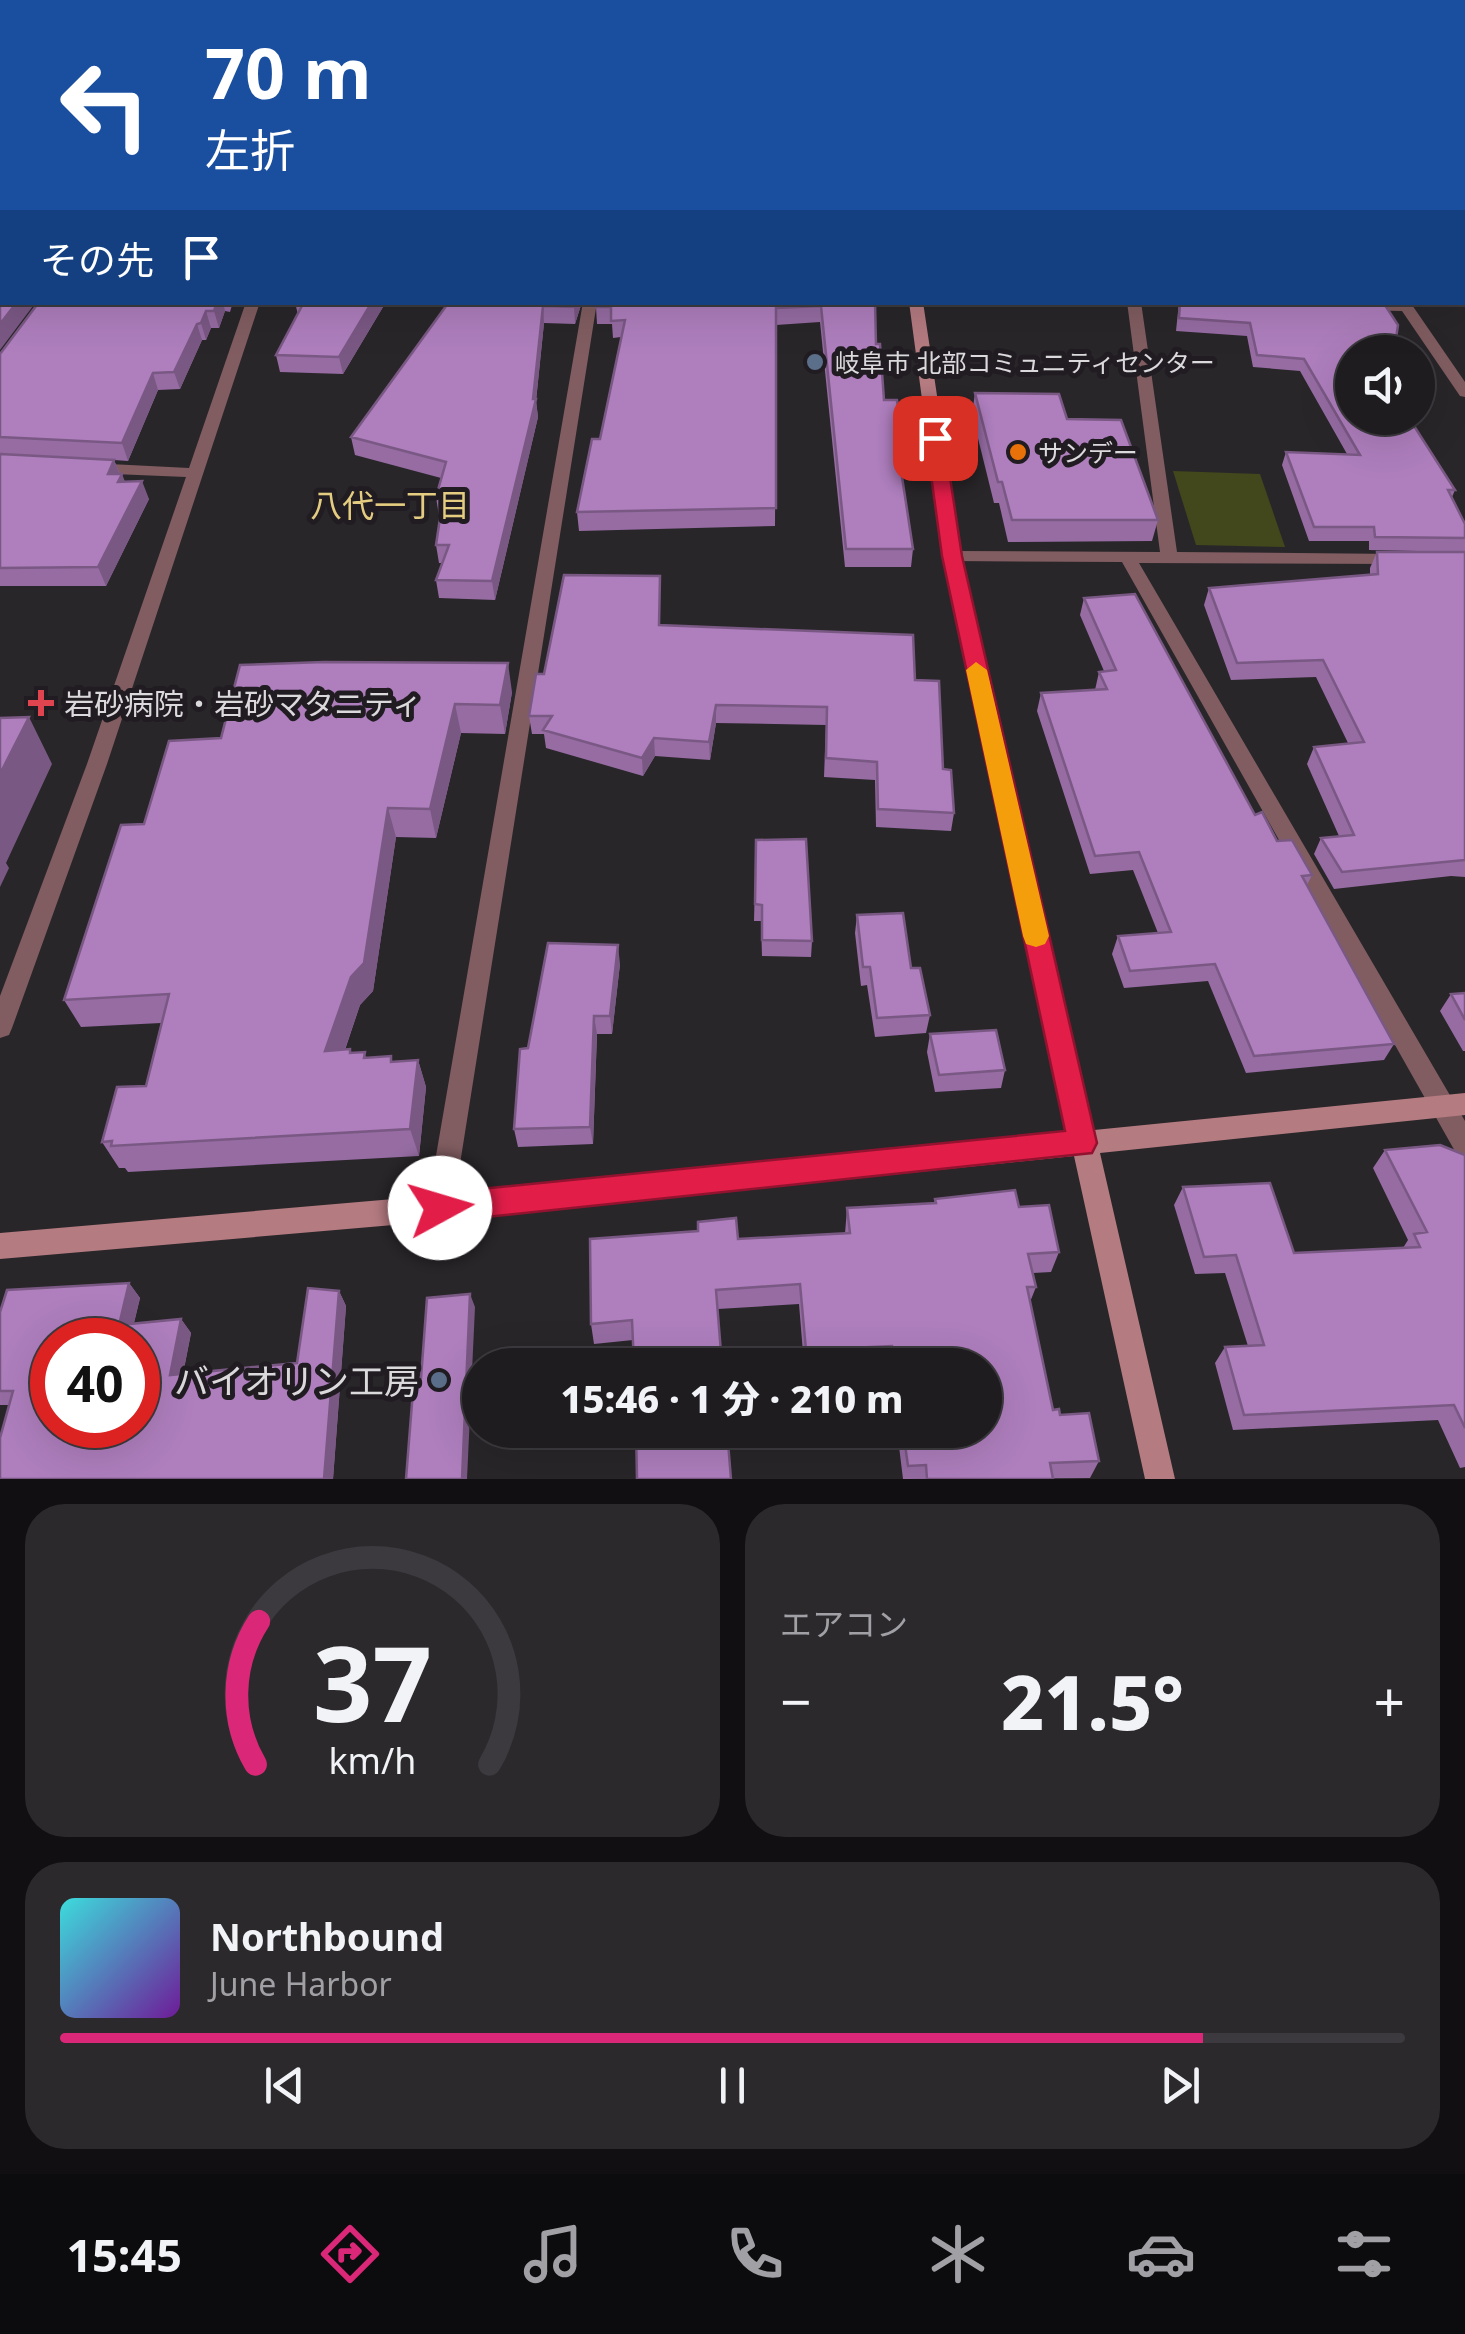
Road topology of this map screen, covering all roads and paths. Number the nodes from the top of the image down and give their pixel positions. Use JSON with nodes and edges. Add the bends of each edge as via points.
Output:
{"nodes":[{"id":1,"x":251,"y":305,"type":"edge"},
{"id":2,"x":590,"y":305,"type":"edge"},
{"id":3,"x":916,"y":305,"type":"edge"},
{"id":4,"x":1134,"y":305,"type":"edge"},
{"id":5,"x":1405,"y":305,"type":"edge"},
{"id":6,"x":1347,"y":306,"type":"edge"},
{"id":7,"x":1443,"y":362,"type":"junction"},
{"id":8,"x":1465,"y":362,"type":"edge"},
{"id":9,"x":1465,"y":393,"type":"edge"},
{"id":10,"x":77,"y":467,"type":"edge"},
{"id":11,"x":193,"y":473,"type":"junction"},
{"id":12,"x":952,"y":556,"type":"junction"},
{"id":13,"x":1128,"y":558,"type":"junction"},
{"id":14,"x":1169,"y":558,"type":"junction"},
{"id":15,"x":1426,"y":560,"type":"edge"},
{"id":16,"x":0,"y":1028,"type":"edge"},
{"id":17,"x":1454,"y":1105,"type":"edge"},
{"id":18,"x":1082,"y":1143,"type":"junction"},
{"id":19,"x":1465,"y":1146,"type":"edge"},
{"id":20,"x":440,"y":1208,"type":"junction"},
{"id":21,"x":0,"y":1246,"type":"edge"},
{"id":22,"x":1160,"y":1479,"type":"edge"}],
"edges":[{"from":1,"to":11,"type":"street"},
{"from":2,"to":20,"type":"street"},
{"from":3,"to":12,"type":"street"},
{"from":4,"to":14,"type":"street"},
{"from":5,"to":6,"type":"street"},
{"from":5,"to":7,"type":"street"},
{"from":7,"to":8,"type":"street"},
{"from":7,"to":9,"type":"street"},
{"from":10,"to":11,"type":"street"},
{"from":11,"to":16,"type":"street","via":[[98,764]]},
{"from":12,"to":13,"type":"street"},
{"from":12,"to":18,"type":"street"},
{"from":13,"to":14,"type":"street"},
{"from":13,"to":17,"type":"street"},
{"from":14,"to":15,"type":"street"},
{"from":17,"to":18,"type":"street"},
{"from":17,"to":19,"type":"street"},
{"from":18,"to":20,"type":"street"},
{"from":18,"to":22,"type":"street"},
{"from":20,"to":21,"type":"street"}]}
